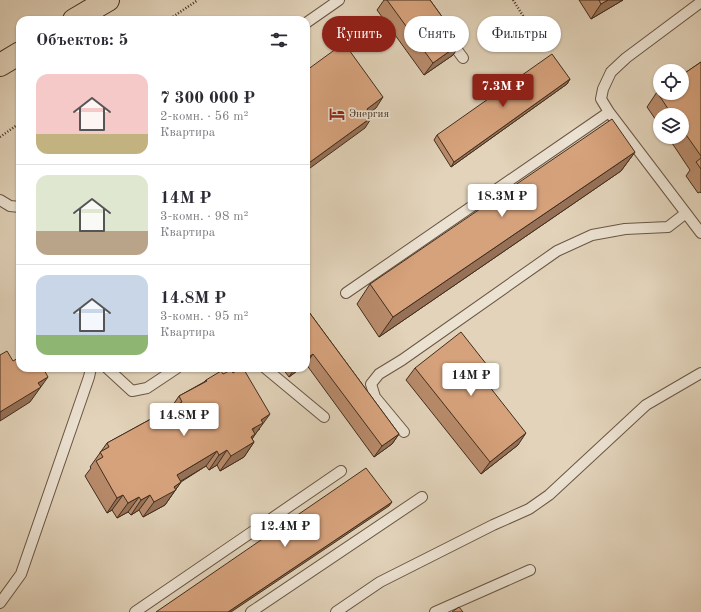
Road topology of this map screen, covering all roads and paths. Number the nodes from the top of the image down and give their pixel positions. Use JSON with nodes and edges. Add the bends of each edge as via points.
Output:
{"nodes":[{"id":1,"x":108,"y":0,"type":"edge"},
{"id":2,"x":198,"y":0,"type":"edge"},
{"id":3,"x":340,"y":0,"type":"edge"},
{"id":4,"x":513,"y":0,"type":"edge"},
{"id":5,"x":701,"y":2,"type":"edge"},
{"id":6,"x":81,"y":16,"type":"edge"},
{"id":7,"x":174,"y":16,"type":"edge"},
{"id":8,"x":523,"y":16,"type":"edge"},
{"id":9,"x":310,"y":20,"type":"edge"},
{"id":10,"x":459,"y":52,"type":"edge"},
{"id":11,"x":16,"y":55,"type":"edge"},
{"id":12,"x":463,"y":58,"type":"dead end"},
{"id":13,"x":0,"y":65,"type":"edge"},
{"id":14,"x":609,"y":112,"type":"junction"},
{"id":15,"x":16,"y":126,"type":"edge"},
{"id":16,"x":0,"y":136,"type":"edge"},
{"id":17,"x":0,"y":200,"type":"edge"},
{"id":18,"x":16,"y":206,"type":"edge"},
{"id":19,"x":686,"y":213,"type":"junction"},
{"id":20,"x":701,"y":233,"type":"edge"},
{"id":21,"x":346,"y":292,"type":"dead end"},
{"id":22,"x":90,"y":372,"type":"edge"},
{"id":23,"x":111,"y":372,"type":"edge"},
{"id":24,"x":171,"y":372,"type":"edge"},
{"id":25,"x":269,"y":372,"type":"edge"},
{"id":26,"x":701,"y":373,"type":"edge"},
{"id":27,"x":324,"y":417,"type":"dead end"},
{"id":28,"x":404,"y":432,"type":"dead end"},
{"id":29,"x":341,"y":471,"type":"dead end"},
{"id":30,"x":422,"y":497,"type":"dead end"},
{"id":31,"x":530,"y":570,"type":"dead end"},
{"id":32,"x":0,"y":603,"type":"edge"},
{"id":33,"x":135,"y":612,"type":"edge"},
{"id":34,"x":251,"y":612,"type":"edge"},
{"id":35,"x":336,"y":612,"type":"edge"},
{"id":36,"x":434,"y":612,"type":"edge"}],
"edges":[{"from":1,"to":6,"type":"main road"},
{"from":2,"to":7,"type":"path"},
{"from":3,"to":9,"type":"lane"},
{"from":4,"to":8,"type":"path"},
{"from":5,"to":14,"type":"lane","via":[[611,72],[601,98]]},
{"from":10,"to":12,"type":"lane"},
{"from":11,"to":13,"type":"main road"},
{"from":14,"to":19,"type":"lane"},
{"from":14,"to":21,"type":"lane"},
{"from":15,"to":16,"type":"path"},
{"from":17,"to":18,"type":"lane","via":[[10,206]]},
{"from":19,"to":20,"type":"lane"},
{"from":19,"to":28,"type":"lane","via":[[668,227],[625,229],[592,235],[557,251],[379,374],[371,384],[375,397]]},
{"from":22,"to":32,"type":"lane","via":[[21,574]]},
{"from":23,"to":24,"type":"lane","via":[[132,391],[147,388]]},
{"from":25,"to":27,"type":"lane"},
{"from":26,"to":35,"type":"lane","via":[[646,404],[549,495],[529,509],[380,582]]},
{"from":29,"to":33,"type":"lane"},
{"from":30,"to":34,"type":"lane"},
{"from":31,"to":36,"type":"lane"}]}
